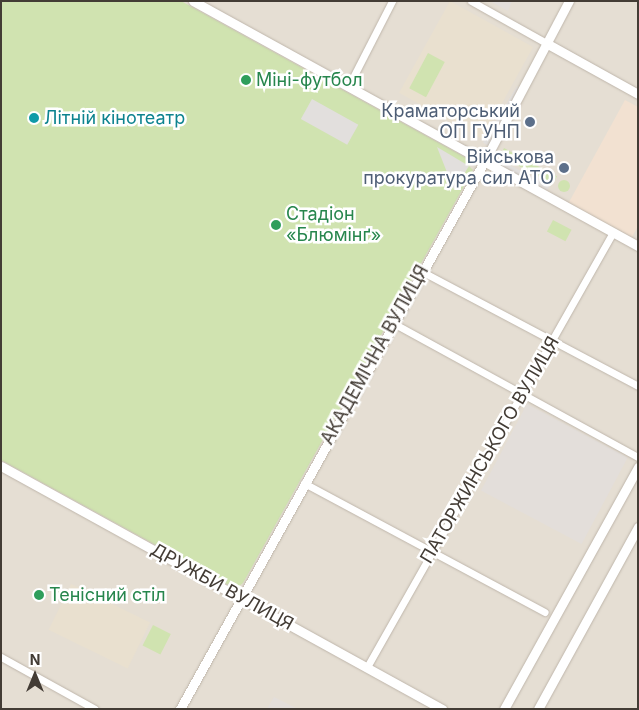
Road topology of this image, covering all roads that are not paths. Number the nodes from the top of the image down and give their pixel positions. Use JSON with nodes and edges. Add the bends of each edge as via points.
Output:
{"nodes":[{"id":1,"x":193,"y":1,"type":"edge"},
{"id":2,"x":392,"y":1,"type":"edge"},
{"id":3,"x":471,"y":1,"type":"edge"},
{"id":4,"x":569,"y":1,"type":"edge"},
{"id":5,"x":546,"y":43,"type":"junction"},
{"id":6,"x":348,"y":87,"type":"junction"},
{"id":7,"x":638,"y":94,"type":"edge"},
{"id":8,"x":484,"y":162,"type":"junction"},
{"id":9,"x":613,"y":233,"type":"junction"},
{"id":10,"x":638,"y":246,"type":"edge"},
{"id":11,"x":421,"y":272,"type":"junction"},
{"id":12,"x":393,"y":323,"type":"junction"},
{"id":13,"x":552,"y":340,"type":"junction"},
{"id":14,"x":638,"y":386,"type":"edge"},
{"id":15,"x":523,"y":393,"type":"junction"},
{"id":16,"x":638,"y":457,"type":"edge"},
{"id":17,"x":1,"y":466,"type":"edge"},
{"id":18,"x":638,"y":467,"type":"edge"},
{"id":19,"x":304,"y":483,"type":"junction"},
{"id":20,"x":638,"y":528,"type":"edge"},
{"id":21,"x":432,"y":551,"type":"junction"},
{"id":22,"x":240,"y":597,"type":"junction"},
{"id":23,"x":545,"y":612,"type":"dead end"},
{"id":24,"x":1,"y":657,"type":"edge"},
{"id":25,"x":367,"y":667,"type":"junction"},
{"id":26,"x":95,"y":709,"type":"edge"},
{"id":27,"x":180,"y":709,"type":"edge"},
{"id":28,"x":442,"y":709,"type":"edge"},
{"id":29,"x":504,"y":709,"type":"edge"},
{"id":30,"x":538,"y":709,"type":"edge"}],
"edges":[{"from":1,"to":6,"type":"street"},
{"from":2,"to":6,"type":"street"},
{"from":3,"to":5,"type":"street"},
{"from":4,"to":5,"type":"street","name":"АКАДЕМІЧНА ВУЛИЦЯ"},
{"from":5,"to":7,"type":"street"},
{"from":5,"to":8,"type":"street","name":"АКАДЕМІЧНА ВУЛИЦЯ"},
{"from":6,"to":8,"type":"street"},
{"from":8,"to":9,"type":"street"},
{"from":8,"to":11,"type":"street","name":"АКАДЕМІЧНА ВУЛИЦЯ"},
{"from":9,"to":10,"type":"street"},
{"from":9,"to":13,"type":"street","name":"ПАТОРЖИНСЬКОГО ВУЛИЦЯ"},
{"from":11,"to":12,"type":"street","name":"АКАДЕМІЧНА ВУЛИЦЯ"},
{"from":11,"to":13,"type":"street"},
{"from":12,"to":15,"type":"street"},
{"from":12,"to":19,"type":"street","name":"АКАДЕМІЧНА ВУЛИЦЯ"},
{"from":13,"to":14,"type":"street"},
{"from":13,"to":15,"type":"street","name":"ПАТОРЖИНСЬКОГО ВУЛИЦЯ"},
{"from":15,"to":16,"type":"street"},
{"from":15,"to":21,"type":"street","name":"ПАТОРЖИНСЬКОГО ВУЛИЦЯ"},
{"from":17,"to":22,"type":"street","name":"ДРУЖБИ ВУЛИЦЯ"},
{"from":18,"to":29,"type":"street"},
{"from":19,"to":21,"type":"street"},
{"from":19,"to":22,"type":"street","name":"АКАДЕМІЧНА ВУЛИЦЯ"},
{"from":20,"to":30,"type":"street"},
{"from":21,"to":23,"type":"street"},
{"from":21,"to":25,"type":"street","name":"ПАТОРЖИНСЬКОГО ВУЛИЦЯ"},
{"from":22,"to":25,"type":"street","name":"ДРУЖБИ ВУЛИЦЯ"},
{"from":22,"to":27,"type":"street","name":"АКАДЕМІЧНА ВУЛИЦЯ"},
{"from":24,"to":26,"type":"street"},
{"from":25,"to":28,"type":"street","name":"ДРУЖБИ ВУЛИЦЯ"}]}
